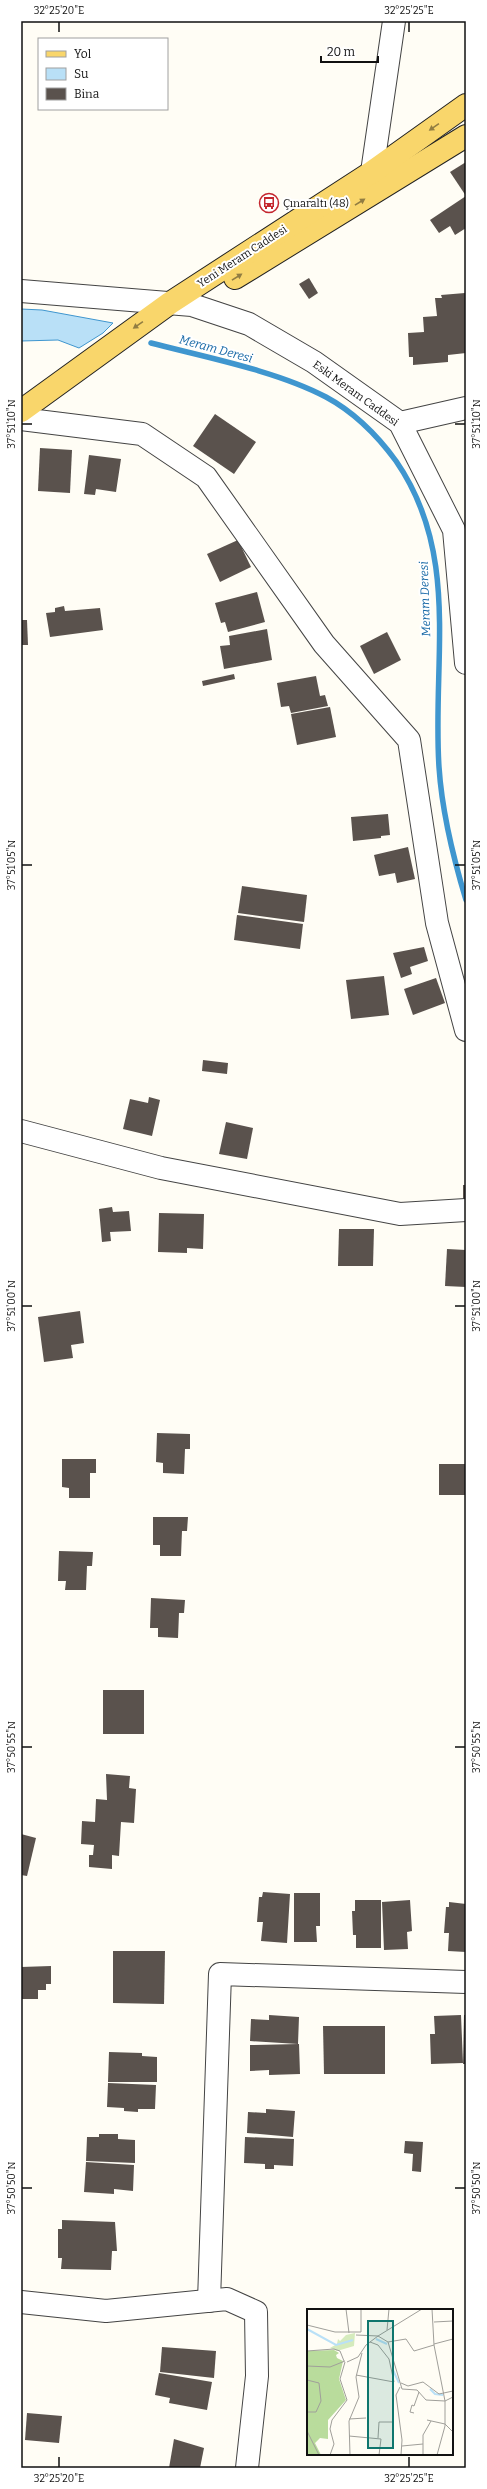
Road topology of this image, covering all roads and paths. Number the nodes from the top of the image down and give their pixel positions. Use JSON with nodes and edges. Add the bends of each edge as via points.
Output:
{"nodes":[{"id":1,"x":394,"y":21,"type":"edge"},
{"id":2,"x":466,"y":105,"type":"edge"},
{"id":3,"x":466,"y":136,"type":"edge"},
{"id":4,"x":372,"y":172,"type":"junction"},
{"id":5,"x":21,"y":291,"type":"edge"},
{"id":6,"x":170,"y":303,"type":"junction"},
{"id":7,"x":192,"y":305,"type":"junction"},
{"id":8,"x":466,"y":408,"type":"edge"},
{"id":9,"x":24,"y":419,"type":"edge"},
{"id":10,"x":400,"y":423,"type":"junction"},
{"id":11,"x":466,"y":663,"type":"edge"},
{"id":12,"x":466,"y":1030,"type":"edge"},
{"id":13,"x":21,"y":1131,"type":"edge"},
{"id":14,"x":466,"y":1210,"type":"edge"},
{"id":15,"x":466,"y":1982,"type":"edge"},
{"id":16,"x":209,"y":2301,"type":"junction"},
{"id":17,"x":21,"y":2302,"type":"edge"},
{"id":18,"x":247,"y":2468,"type":"edge"}],
"edges":[{"from":1,"to":4,"type":"street"},
{"from":2,"to":4,"type":"main road","name":"Yeni Meram Caddesi","one_way":true},
{"from":7,"to":3,"type":"main road","name":"Yeni Meram Caddesi","one_way":true},
{"from":4,"to":6,"type":"main road","name":"Yeni Meram Caddesi"},
{"from":5,"to":6,"type":"street","name":"Eski Meram Caddesi"},
{"from":6,"to":7,"type":"street","name":"Eski Meram Caddesi"},
{"from":6,"to":9,"type":"main road","name":"Yeni Meram Caddesi","one_way":true},
{"from":7,"to":9,"type":"main road","name":"Yeni Meram Caddesi"},
{"from":7,"to":10,"type":"street","name":"Eski Meram Caddesi","via":[[249,324],[314,362]]},
{"from":8,"to":10,"type":"street"},
{"from":9,"to":12,"type":"street","via":[[142,434],[206,477],[324,644],[409,740],[437,923]]},
{"from":10,"to":11,"type":"street","name":"Eski Meram Caddesi","via":[[454,530]]},
{"from":13,"to":14,"type":"street","via":[[161,1168],[400,1214]]},
{"from":15,"to":16,"type":"street","via":[[220,1974]]},
{"from":16,"to":17,"type":"street","via":[[106,2311]]},
{"from":16,"to":18,"type":"street","via":[[227,2299],[256,2312],[258,2376]]}]}
